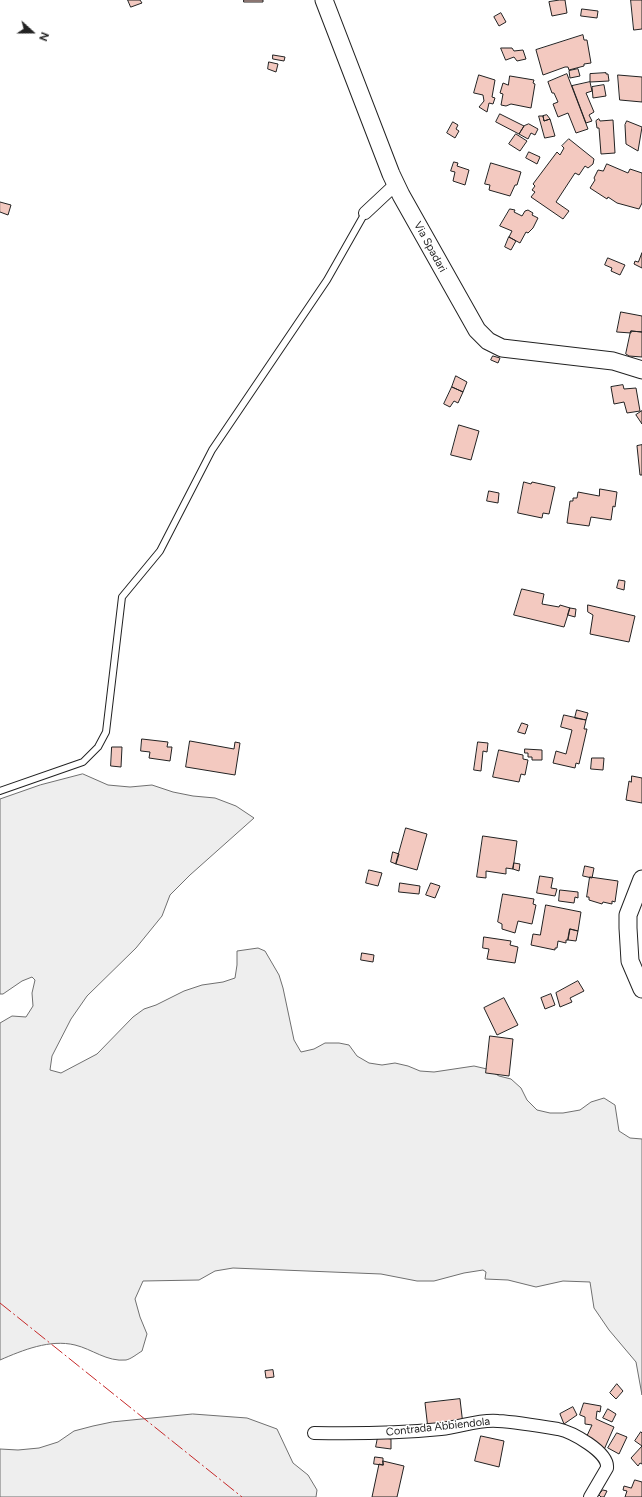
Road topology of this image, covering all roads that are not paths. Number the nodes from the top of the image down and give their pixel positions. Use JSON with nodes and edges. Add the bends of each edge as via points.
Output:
{"nodes":[{"id":1,"x":324,"y":0,"type":"edge"},
{"id":2,"x":396,"y":184,"type":"junction"},
{"id":3,"x":365,"y":213,"type":"joint"},
{"id":4,"x":642,"y":370,"type":"edge"},
{"id":5,"x":0,"y":791,"type":"edge"},
{"id":6,"x":642,"y":879,"type":"edge"},
{"id":7,"x":642,"y":990,"type":"edge"},
{"id":8,"x":314,"y":1433,"type":"dead end"},
{"id":9,"x":590,"y":1497,"type":"edge"}],
"edges":[{"from":1,"to":2,"type":"street","name":"Via Spadari"},
{"from":2,"to":3,"type":"street"},
{"from":2,"to":4,"type":"street","name":"Via Spadari","via":[[477,330],[488,341],[502,348],[614,360]]},
{"from":3,"to":5,"type":"lane","via":[[327,280],[212,450],[160,551],[122,597],[106,732],[98,747],[83,762]]},
{"from":6,"to":7,"type":"street","via":[[629,911],[628,928],[630,961]]},
{"from":8,"to":9,"type":"street","name":"Contrada Abbiendola","via":[[414,1432],[481,1421],[559,1430],[576,1436],[602,1454],[608,1464]]}]}
